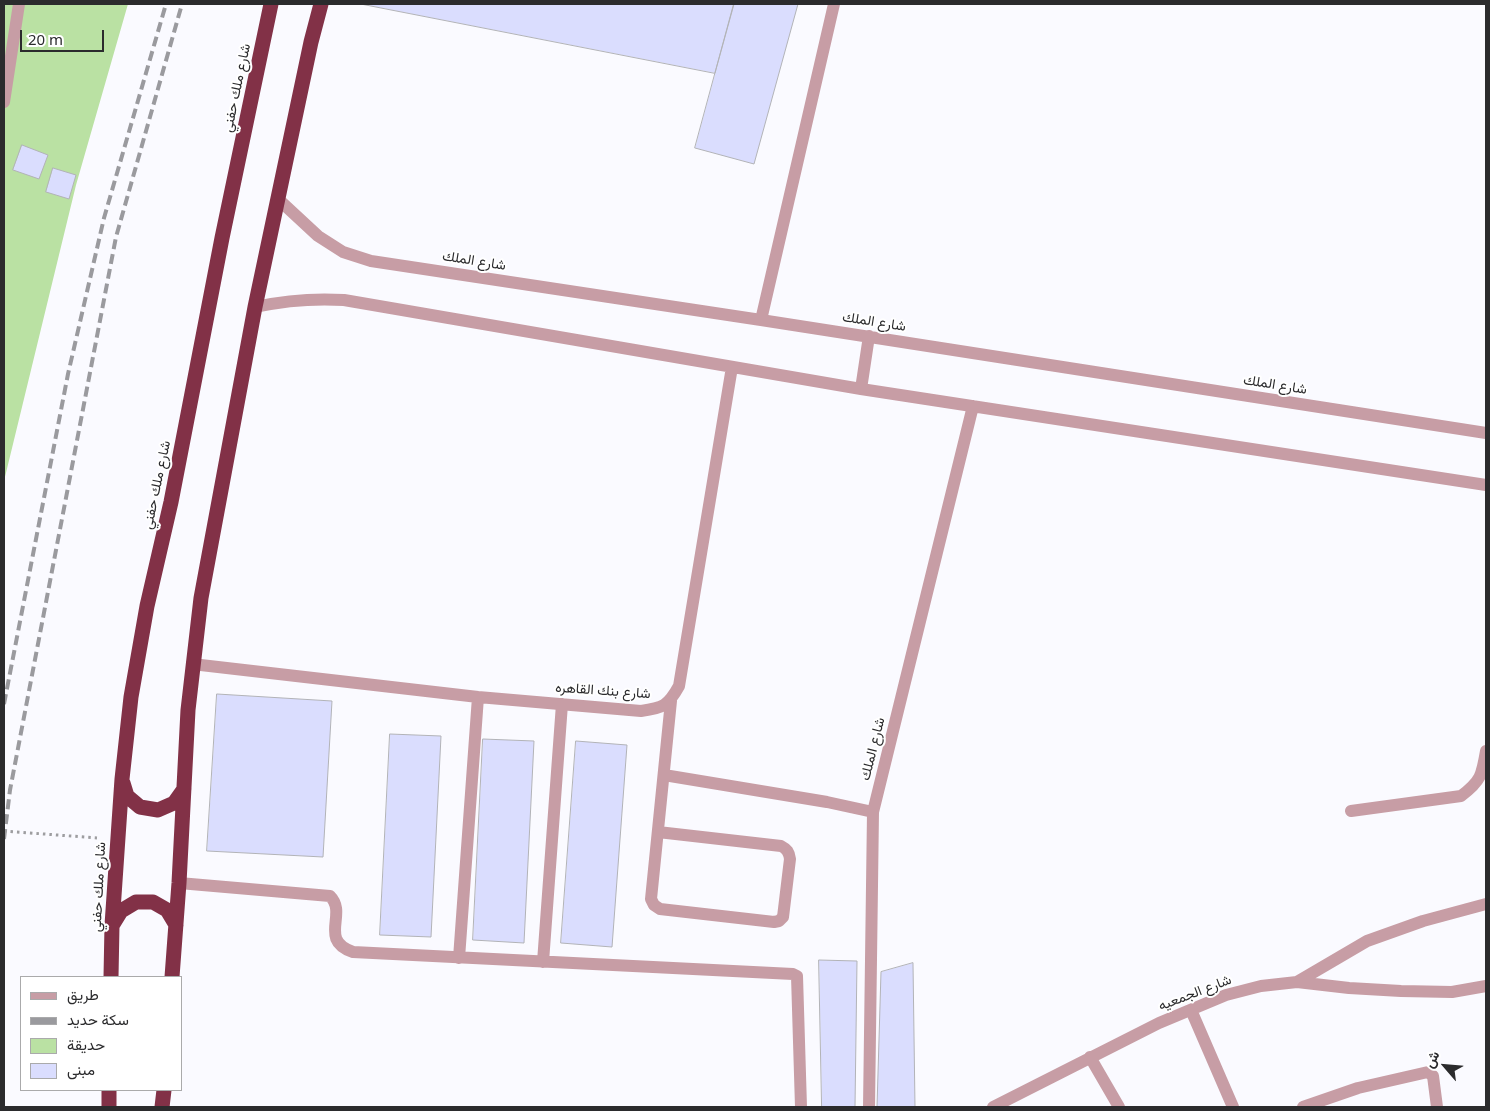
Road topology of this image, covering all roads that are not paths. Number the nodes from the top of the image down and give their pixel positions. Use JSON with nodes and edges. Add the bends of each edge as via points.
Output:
{"nodes":[{"id":1,"x":19,"y":4,"type":"edge"},
{"id":2,"x":271,"y":4,"type":"edge"},
{"id":3,"x":321,"y":4,"type":"edge"},
{"id":4,"x":834,"y":4,"type":"edge"},
{"id":5,"x":4,"y":102,"type":"edge"},
{"id":6,"x":277,"y":198,"type":"junction"},
{"id":7,"x":255,"y":307,"type":"junction"},
{"id":8,"x":761,"y":320,"type":"junction"},
{"id":9,"x":869,"y":336,"type":"junction"},
{"id":10,"x":732,"y":367,"type":"junction"},
{"id":11,"x":861,"y":389,"type":"junction"},
{"id":12,"x":972,"y":406,"type":"junction"},
{"id":13,"x":1486,"y":433,"type":"edge"},
{"id":14,"x":1486,"y":485,"type":"edge"},
{"id":15,"x":192,"y":664,"type":"junction"},
{"id":16,"x":478,"y":696,"type":"junction"},
{"id":17,"x":671,"y":700,"type":"junction"},
{"id":18,"x":562,"y":704,"type":"junction"},
{"id":19,"x":1486,"y":751,"type":"edge"},
{"id":20,"x":664,"y":775,"type":"junction"},
{"id":21,"x":122,"y":779,"type":"junction"},
{"id":22,"x":184,"y":789,"type":"junction"},
{"id":23,"x":1351,"y":811,"type":"dead end"},
{"id":24,"x":873,"y":812,"type":"junction"},
{"id":25,"x":658,"y":832,"type":"junction"},
{"id":26,"x":179,"y":883,"type":"junction"},
{"id":27,"x":1486,"y":904,"type":"edge"},
{"id":28,"x":112,"y":925,"type":"junction"},
{"id":29,"x":176,"y":925,"type":"junction"},
{"id":30,"x":459,"y":958,"type":"junction"},
{"id":31,"x":543,"y":962,"type":"junction"},
{"id":32,"x":111,"y":976,"type":"edge"},
{"id":33,"x":172,"y":976,"type":"edge"},
{"id":34,"x":1297,"y":982,"type":"junction"},
{"id":35,"x":1486,"y":986,"type":"edge"},
{"id":36,"x":1191,"y":1010,"type":"junction"},
{"id":37,"x":1090,"y":1057,"type":"junction"},
{"id":38,"x":109,"y":1091,"type":"edge"},
{"id":39,"x":164,"y":1091,"type":"edge"},
{"id":40,"x":109,"y":1107,"type":"edge"},
{"id":41,"x":162,"y":1107,"type":"edge"},
{"id":42,"x":801,"y":1107,"type":"edge"},
{"id":43,"x":869,"y":1107,"type":"edge"},
{"id":44,"x":993,"y":1107,"type":"edge"},
{"id":45,"x":1119,"y":1107,"type":"edge"},
{"id":46,"x":1233,"y":1107,"type":"edge"},
{"id":47,"x":1303,"y":1107,"type":"edge"},
{"id":48,"x":1437,"y":1107,"type":"edge"}],
"edges":[{"from":1,"to":5,"type":"street"},
{"from":2,"to":21,"type":"highway","name":"شارع ملك حفني","via":[[146,616],[131,697]]},
{"from":3,"to":6,"type":"highway"},
{"from":4,"to":8,"type":"street"},
{"from":6,"to":7,"type":"highway"},
{"from":6,"to":8,"type":"street","name":"شارع الملك","via":[[318,236],[343,252],[371,261]]},
{"from":7,"to":10,"type":"street","via":[[288,300],[344,300]]},
{"from":7,"to":15,"type":"highway","via":[[206,570]]},
{"from":8,"to":9,"type":"street","name":"شارع الملك"},
{"from":9,"to":11,"type":"street"},
{"from":9,"to":13,"type":"street","name":"شارع الملك"},
{"from":10,"to":11,"type":"street"},
{"from":10,"to":17,"type":"street","via":[[679,686]]},
{"from":11,"to":12,"type":"street"},
{"from":12,"to":14,"type":"street"},
{"from":12,"to":24,"type":"street","name":"شارع الملك"},
{"from":15,"to":16,"type":"street","name":"شارع بنك القاهره"},
{"from":15,"to":22,"type":"highway"},
{"from":16,"to":18,"type":"street","name":"شارع بنك القاهره"},
{"from":16,"to":30,"type":"street"},
{"from":17,"to":18,"type":"street","name":"شارع بنك القاهره","via":[[657,709],[641,711]]},
{"from":17,"to":20,"type":"street"},
{"from":18,"to":31,"type":"street"},
{"from":19,"to":23,"type":"street","via":[[1476,785],[1461,796]]},
{"from":20,"to":24,"type":"street"},
{"from":20,"to":25,"type":"street"},
{"from":21,"to":22,"type":"highway","via":[[127,796],[140,807],[158,810],[174,803]]},
{"from":21,"to":28,"type":"highway","name":"شارع ملك حفني"},
{"from":22,"to":26,"type":"highway"},
{"from":24,"to":43,"type":"street","name":"شارع الملك"},
{"from":25,"to":25,"type":"street","via":[[651,899],[654,905],[660,909],[774,922],[783,917],[790,859],[786,848]]},
{"from":26,"to":29,"type":"highway"},
{"from":26,"to":30,"type":"street","via":[[330,896],[335,901],[336,941],[343,949]]},
{"from":27,"to":34,"type":"street","via":[[1367,941]]},
{"from":28,"to":29,"type":"highway","via":[[128,906],[136,902],[152,902],[167,910]]},
{"from":28,"to":32,"type":"highway","name":"شارع ملك حفني"},
{"from":29,"to":33,"type":"highway"},
{"from":30,"to":31,"type":"street"},
{"from":31,"to":42,"type":"street","via":[[794,974],[797,976]]},
{"from":34,"to":35,"type":"street","name":"شارع الجمعيه","via":[[1401,992],[1452,992]]},
{"from":34,"to":36,"type":"street","name":"شارع الجمعيه","via":[[1261,986],[1226,995]]},
{"from":36,"to":37,"type":"street","name":"شارع الجمعيه"},
{"from":36,"to":46,"type":"street"},
{"from":37,"to":44,"type":"street","name":"شارع الجمعيه"},
{"from":37,"to":45,"type":"street"},
{"from":38,"to":40,"type":"highway"},
{"from":39,"to":41,"type":"highway"},
{"from":47,"to":48,"type":"street","via":[[1358,1088],[1428,1072],[1433,1076]]}]}
